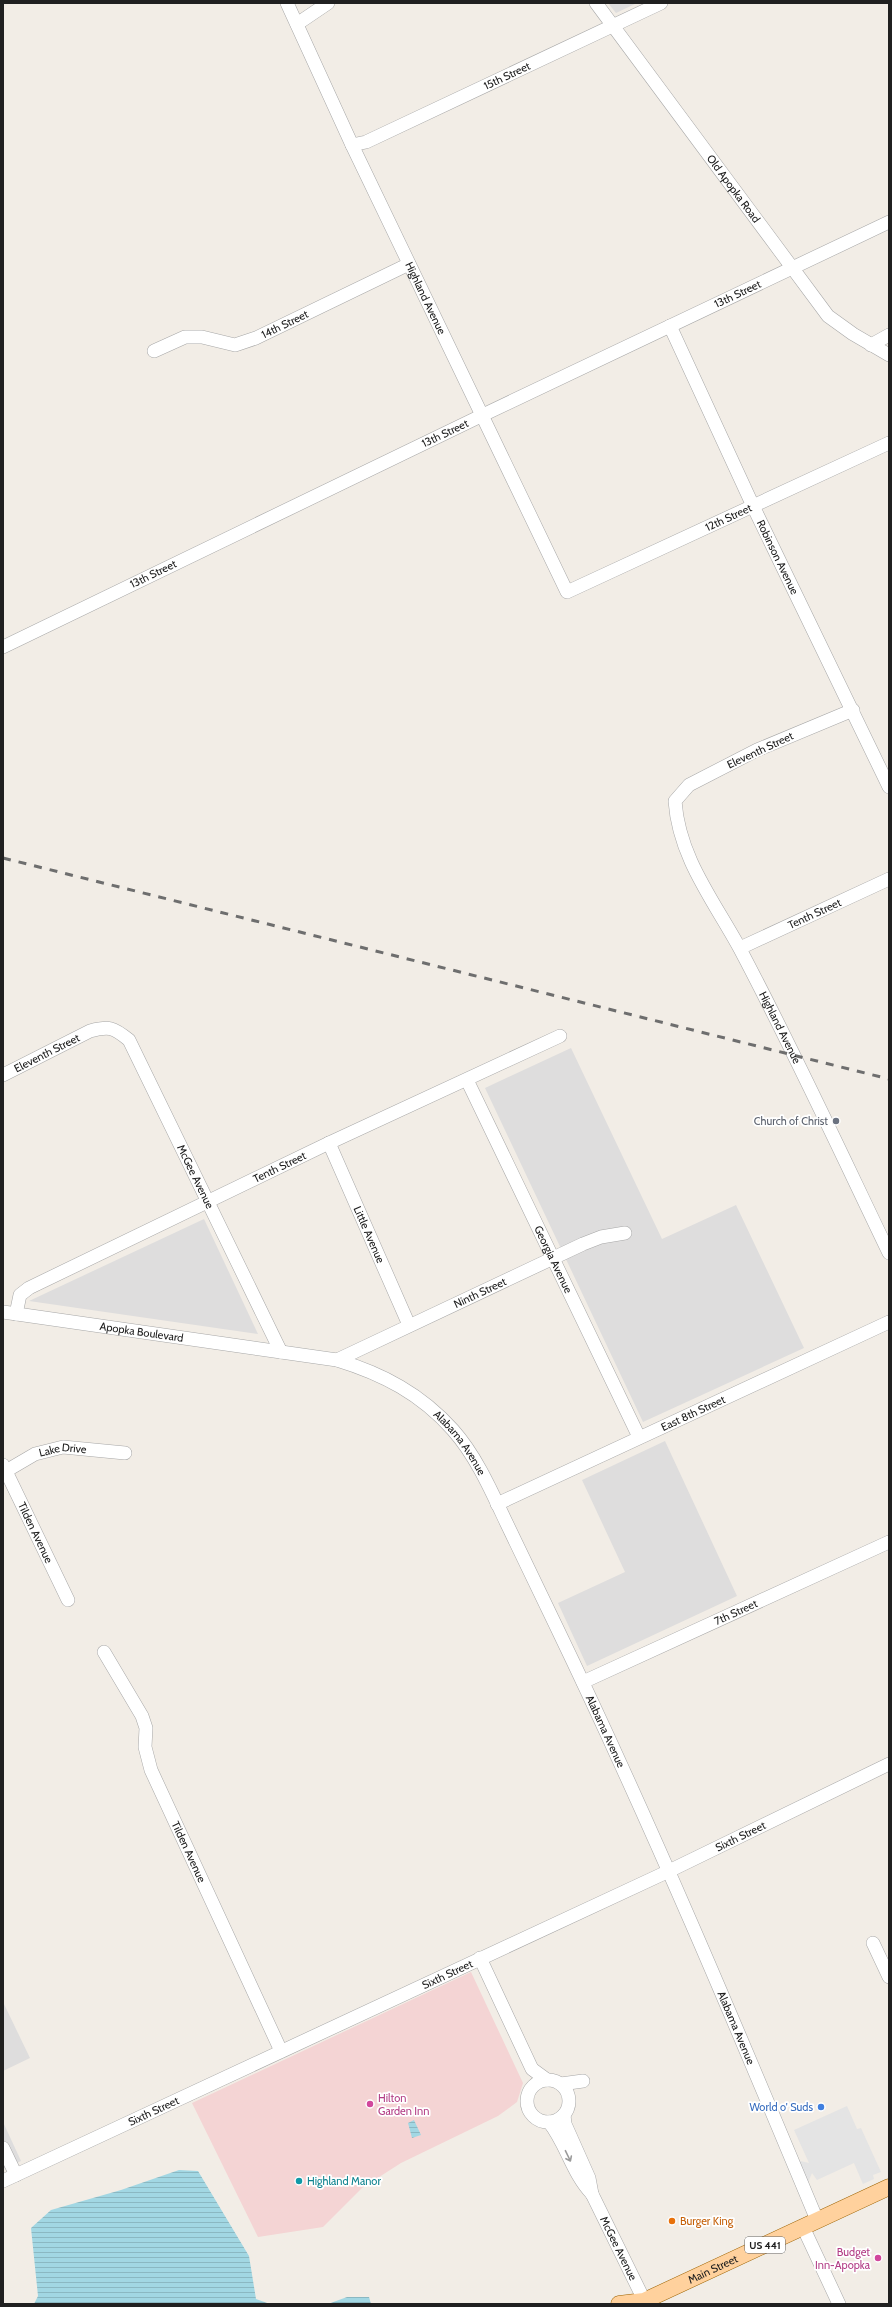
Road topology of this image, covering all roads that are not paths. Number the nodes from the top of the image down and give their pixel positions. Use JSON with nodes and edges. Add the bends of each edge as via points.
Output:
{"nodes":[{"id":1,"x":287,"y":3,"type":"edge"},
{"id":2,"x":328,"y":3,"type":"edge"},
{"id":3,"x":596,"y":3,"type":"edge"},
{"id":4,"x":661,"y":3,"type":"edge"},
{"id":5,"x":297,"y":24,"type":"junction"},
{"id":6,"x":612,"y":25,"type":"junction"},
{"id":7,"x":352,"y":145,"type":"junction"},
{"id":8,"x":889,"y":222,"type":"edge"},
{"id":9,"x":409,"y":264,"type":"junction"},
{"id":10,"x":793,"y":268,"type":"junction"},
{"id":11,"x":670,"y":326,"type":"junction"},
{"id":12,"x":889,"y":335,"type":"edge"},
{"id":13,"x":872,"y":345,"type":"junction"},
{"id":14,"x":154,"y":351,"type":"dead end"},
{"id":15,"x":889,"y":355,"type":"edge"},
{"id":16,"x":482,"y":416,"type":"junction"},
{"id":17,"x":889,"y":443,"type":"edge"},
{"id":18,"x":753,"y":506,"type":"junction"},
{"id":19,"x":567,"y":592,"type":"joint"},
{"id":20,"x":3,"y":646,"type":"edge"},
{"id":21,"x":853,"y":710,"type":"junction"},
{"id":22,"x":889,"y":786,"type":"edge"},
{"id":23,"x":675,"y":801,"type":"joint"},
{"id":24,"x":889,"y":879,"type":"edge"},
{"id":25,"x":740,"y":948,"type":"junction"},
{"id":26,"x":90,"y":1031,"type":"joint"},
{"id":27,"x":560,"y":1036,"type":"dead end"},
{"id":28,"x":3,"y":1075,"type":"edge"},
{"id":29,"x":467,"y":1080,"type":"junction"},
{"id":30,"x":329,"y":1143,"type":"junction"},
{"id":31,"x":208,"y":1202,"type":"junction"},
{"id":32,"x":625,"y":1233,"type":"dead end"},
{"id":33,"x":889,"y":1253,"type":"edge"},
{"id":34,"x":553,"y":1259,"type":"junction"},
{"id":35,"x":3,"y":1312,"type":"edge"},
{"id":36,"x":16,"y":1314,"type":"junction"},
{"id":37,"x":889,"y":1322,"type":"edge"},
{"id":38,"x":409,"y":1326,"type":"junction"},
{"id":39,"x":281,"y":1352,"type":"junction"},
{"id":40,"x":337,"y":1360,"type":"junction"},
{"id":41,"x":639,"y":1438,"type":"junction"},
{"id":42,"x":125,"y":1453,"type":"dead end"},
{"id":43,"x":4,"y":1468,"type":"edge"},
{"id":44,"x":497,"y":1504,"type":"junction"},
{"id":45,"x":889,"y":1542,"type":"edge"},
{"id":46,"x":68,"y":1600,"type":"dead end"},
{"id":47,"x":104,"y":1652,"type":"dead end"},
{"id":48,"x":584,"y":1682,"type":"junction"},
{"id":49,"x":889,"y":1764,"type":"edge"},
{"id":50,"x":669,"y":1871,"type":"junction"},
{"id":51,"x":873,"y":1943,"type":"dead end"},
{"id":52,"x":480,"y":1958,"type":"junction"},
{"id":53,"x":889,"y":1977,"type":"edge"},
{"id":54,"x":281,"y":2051,"type":"junction"},
{"id":55,"x":532,"y":2069,"type":"junction"},
{"id":56,"x":548,"y":2080,"type":"junction"},
{"id":57,"x":560,"y":2084,"type":"junction"},
{"id":58,"x":530,"y":2090,"type":"junction"},
{"id":59,"x":569,"y":2102,"type":"junction"},
{"id":60,"x":564,"y":2115,"type":"junction"},
{"id":61,"x":549,"y":2122,"type":"junction"},
{"id":62,"x":3,"y":2148,"type":"edge"},
{"id":63,"x":16,"y":2175,"type":"junction"},
{"id":64,"x":3,"y":2181,"type":"edge"},
{"id":65,"x":889,"y":2187,"type":"edge"},
{"id":66,"x":592,"y":2194,"type":"junction"},
{"id":67,"x":810,"y":2223,"type":"junction"},
{"id":68,"x":643,"y":2303,"type":"edge"},
{"id":69,"x":619,"y":2304,"type":"edge"},
{"id":70,"x":839,"y":2304,"type":"edge"}],
"edges":[{"from":1,"to":5,"type":"street","name":"Highland Avenue"},
{"from":2,"to":5,"type":"street"},
{"from":3,"to":6,"type":"street","name":"Old Apopka Road"},
{"from":4,"to":6,"type":"street","name":"15th Street"},
{"from":5,"to":7,"type":"street","name":"Highland Avenue"},
{"from":6,"to":7,"type":"street","name":"15th Street","via":[[366,142]]},
{"from":6,"to":10,"type":"street","name":"Old Apopka Road"},
{"from":7,"to":9,"type":"street","name":"Highland Avenue"},
{"from":8,"to":10,"type":"street","name":"13th Street"},
{"from":9,"to":14,"type":"street","name":"14th Street","via":[[256,338],[235,345],[202,337],[185,337]]},
{"from":9,"to":16,"type":"street","name":"Highland Avenue"},
{"from":10,"to":11,"type":"street","name":"13th Street"},
{"from":10,"to":13,"type":"street","name":"Old Apopka Road","via":[[828,316]]},
{"from":11,"to":16,"type":"street","name":"13th Street"},
{"from":11,"to":18,"type":"street","name":"Robinson Avenue"},
{"from":12,"to":13,"type":"street"},
{"from":13,"to":15,"type":"street","name":"Old Apopka Road"},
{"from":16,"to":19,"type":"street","name":"Highland Avenue"},
{"from":16,"to":20,"type":"street","name":"13th Street","via":[[272,514],[169,567]]},
{"from":17,"to":18,"type":"street","name":"12th Street"},
{"from":18,"to":19,"type":"street","name":"12th Street"},
{"from":18,"to":21,"type":"street","name":"Robinson Avenue"},
{"from":21,"to":22,"type":"street","name":"Robinson Avenue"},
{"from":21,"to":23,"type":"street","name":"Eleventh Street","via":[[757,750],[689,785]]},
{"from":23,"to":25,"type":"street","name":"Highland Avenue","via":[[676,822],[688,859]]},
{"from":24,"to":25,"type":"street","name":"Tenth Street"},
{"from":25,"to":33,"type":"street","name":"Highland Avenue"},
{"from":26,"to":28,"type":"street","name":"Eleventh Street"},
{"from":26,"to":31,"type":"street","name":"McGee Avenue","via":[[104,1027],[115,1029],[129,1040]]},
{"from":27,"to":29,"type":"street","name":"Tenth Street"},
{"from":29,"to":30,"type":"street","name":"Tenth Street"},
{"from":29,"to":34,"type":"street","name":"Georgia Avenue"},
{"from":30,"to":31,"type":"street","name":"Tenth Street"},
{"from":30,"to":38,"type":"street","name":"Little Avenue"},
{"from":31,"to":36,"type":"street","name":"Tenth Street","via":[[29,1288],[20,1295]]},
{"from":31,"to":39,"type":"street","name":"McGee Avenue"},
{"from":32,"to":34,"type":"street","name":"Ninth Street","via":[[601,1237]]},
{"from":34,"to":38,"type":"street","name":"Ninth Street"},
{"from":34,"to":41,"type":"street","name":"Georgia Avenue"},
{"from":35,"to":36,"type":"street","name":"Apopka Boulevard"},
{"from":36,"to":39,"type":"street","name":"Apopka Boulevard"},
{"from":37,"to":41,"type":"street","name":"East 8th Street"},
{"from":38,"to":40,"type":"street","name":"Ninth Street"},
{"from":39,"to":40,"type":"street","name":"Alabama Avenue"},
{"from":40,"to":44,"type":"street","name":"Alabama Avenue","via":[[389,1379],[433,1409],[464,1444]]},
{"from":41,"to":44,"type":"street","name":"East 8th Street"},
{"from":42,"to":43,"type":"street","name":"Lake Drive","via":[[63,1447],[35,1454]]},
{"from":43,"to":46,"type":"street","name":"Tilden Avenue"},
{"from":44,"to":48,"type":"street","name":"Alabama Avenue"},
{"from":45,"to":48,"type":"street","name":"7th Street"},
{"from":47,"to":54,"type":"street","name":"Tilden Avenue","via":[[142,1716],[146,1728],[145,1747],[151,1770]]},
{"from":48,"to":50,"type":"street","name":"Alabama Avenue"},
{"from":49,"to":50,"type":"street","name":"Sixth Street"},
{"from":50,"to":52,"type":"street","name":"Sixth Street"},
{"from":50,"to":67,"type":"street","name":"Alabama Avenue","via":[[718,1982]]},
{"from":51,"to":53,"type":"street"},
{"from":52,"to":54,"type":"street","name":"Sixth Street"},
{"from":52,"to":55,"type":"street"},
{"from":54,"to":63,"type":"street","name":"Sixth Street"},
{"from":55,"to":56,"type":"street"},
{"from":55,"to":58,"type":"street"},
{"from":56,"to":57,"type":"street"},
{"from":56,"to":58,"type":"street","via":[[534,2084]]},
{"from":57,"to":59,"type":"street","via":[[565,2089]]},
{"from":57,"to":59,"type":"street","via":[[584,2084]]},
{"from":58,"to":61,"type":"street","via":[[526,2103],[528,2110],[537,2120]]},
{"from":59,"to":60,"type":"street"},
{"from":60,"to":61,"type":"street"},
{"from":60,"to":66,"type":"street","name":"McGee Avenue","via":[[565,2124],[589,2178]]},
{"from":61,"to":66,"type":"street","name":"McGee Avenue","one_way":true,"via":[[580,2181]]},
{"from":62,"to":63,"type":"street"},
{"from":63,"to":64,"type":"street","name":"Sixth Street"},
{"from":65,"to":67,"type":"main road","number":"US 441"},
{"from":66,"to":68,"type":"street","name":"McGee Avenue"},
{"from":67,"to":68,"type":"main road","name":"Main Street","number":"US 441"},
{"from":67,"to":70,"type":"street","name":"Alabama Avenue"},
{"from":68,"to":69,"type":"main road","name":"Main Street","number":"US 441"}]}
